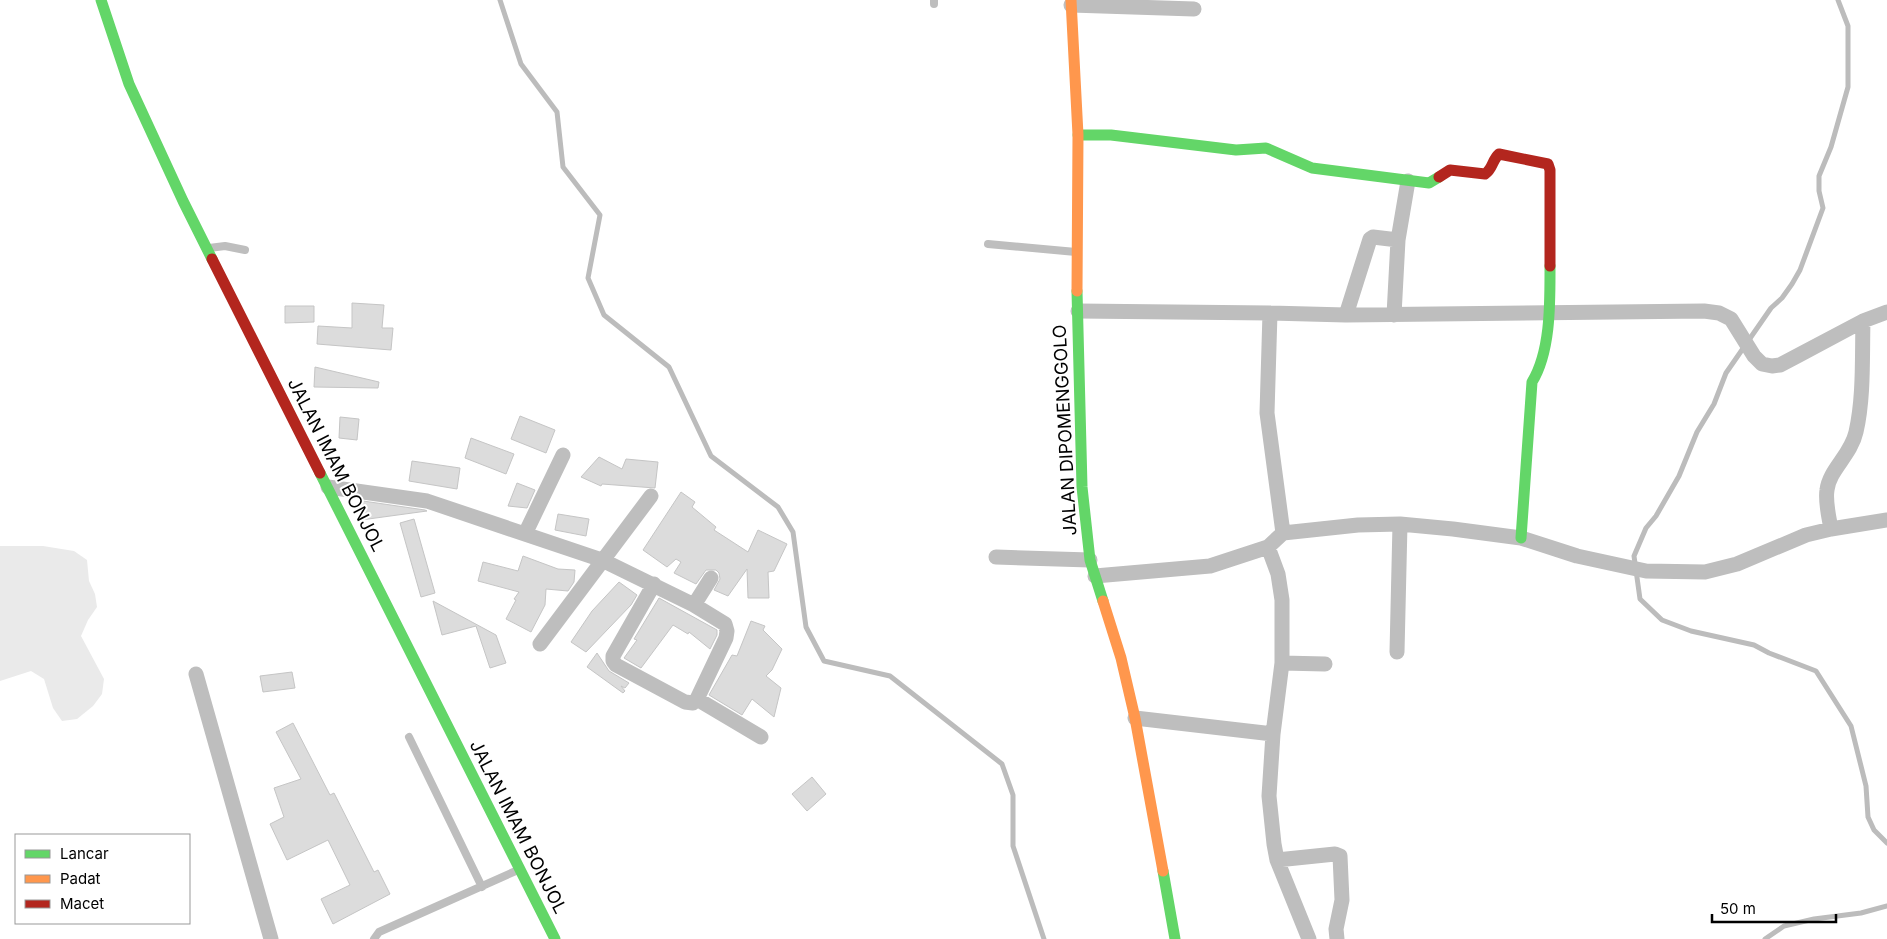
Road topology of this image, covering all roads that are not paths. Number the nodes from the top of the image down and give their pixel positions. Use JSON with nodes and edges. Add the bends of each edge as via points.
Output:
{"nodes":[{"id":1,"x":101,"y":0,"type":"edge"},
{"id":2,"x":1071,"y":3,"type":"edge"},
{"id":3,"x":1194,"y":9,"type":"dead end"},
{"id":4,"x":1078,"y":135,"type":"junction"},
{"id":5,"x":1408,"y":181,"type":"junction"},
{"id":6,"x":1398,"y":240,"type":"junction"},
{"id":7,"x":988,"y":244,"type":"dead end"},
{"id":8,"x":207,"y":249,"type":"junction"},
{"id":9,"x":245,"y":250,"type":"dead end"},
{"id":10,"x":1078,"y":252,"type":"junction"},
{"id":11,"x":1078,"y":311,"type":"junction"},
{"id":12,"x":1550,"y":312,"type":"junction"},
{"id":13,"x":1887,"y":312,"type":"edge"},
{"id":14,"x":1270,"y":313,"type":"junction"},
{"id":15,"x":1346,"y":315,"type":"junction"},
{"id":16,"x":1394,"y":315,"type":"junction"},
{"id":17,"x":1863,"y":320,"type":"junction"},
{"id":18,"x":563,"y":455,"type":"dead end"},
{"id":19,"x":328,"y":486,"type":"junction"},
{"id":20,"x":651,"y":496,"type":"dead end"},
{"id":21,"x":1887,"y":520,"type":"edge"},
{"id":22,"x":1400,"y":524,"type":"junction"},
{"id":23,"x":1831,"y":529,"type":"junction"},
{"id":24,"x":1283,"y":533,"type":"junction"},
{"id":25,"x":525,"y":534,"type":"junction"},
{"id":26,"x":1521,"y":538,"type":"junction"},
{"id":27,"x":1268,"y":547,"type":"junction"},
{"id":28,"x":996,"y":557,"type":"dead end"},
{"id":29,"x":602,"y":560,"type":"junction"},
{"id":30,"x":1090,"y":560,"type":"junction"},
{"id":31,"x":1095,"y":576,"type":"junction"},
{"id":32,"x":711,"y":578,"type":"dead end"},
{"id":33,"x":654,"y":584,"type":"junction"},
{"id":34,"x":694,"y":605,"type":"junction"},
{"id":35,"x":540,"y":644,"type":"dead end"},
{"id":36,"x":1397,"y":652,"type":"dead end"},
{"id":37,"x":1282,"y":663,"type":"junction"},
{"id":38,"x":1325,"y":664,"type":"dead end"},
{"id":39,"x":196,"y":674,"type":"dead end"},
{"id":40,"x":697,"y":699,"type":"junction"},
{"id":41,"x":1135,"y":718,"type":"junction"},
{"id":42,"x":1273,"y":734,"type":"junction"},
{"id":43,"x":409,"y":737,"type":"dead end"},
{"id":44,"x":761,"y":737,"type":"dead end"},
{"id":45,"x":1277,"y":860,"type":"junction"},
{"id":46,"x":520,"y":869,"type":"junction"},
{"id":47,"x":482,"y":887,"type":"junction"},
{"id":48,"x":271,"y":939,"type":"edge"},
{"id":49,"x":374,"y":939,"type":"edge"},
{"id":50,"x":556,"y":939,"type":"edge"},
{"id":51,"x":1175,"y":939,"type":"edge"},
{"id":52,"x":1309,"y":939,"type":"edge"},
{"id":53,"x":1337,"y":939,"type":"edge"}],
"edges":[{"from":1,"to":8,"type":"street","name":"JALAN IMAM BONJOL","via":[[129,84]]},
{"from":2,"to":3,"type":"street"},
{"from":2,"to":4,"type":"street","name":"JALAN DIPOMENGGOLO"},
{"from":4,"to":5,"type":"street","via":[[1111,135],[1236,150],[1266,148],[1312,168]]},
{"from":4,"to":10,"type":"street","name":"JALAN DIPOMENGGOLO"},
{"from":5,"to":6,"type":"street"},
{"from":5,"to":12,"type":"street","via":[[1429,183],[1450,170],[1485,174],[1499,154],[1548,164]]},
{"from":6,"to":15,"type":"street","via":[[1370,239]]},
{"from":6,"to":16,"type":"street"},
{"from":7,"to":10,"type":"lane"},
{"from":8,"to":9,"type":"lane","via":[[225,246]]},
{"from":8,"to":19,"type":"street","name":"JALAN IMAM BONJOL"},
{"from":10,"to":11,"type":"street","name":"JALAN DIPOMENGGOLO"},
{"from":11,"to":14,"type":"street"},
{"from":11,"to":30,"type":"street","name":"JALAN DIPOMENGGOLO","via":[[1082,487]]},
{"from":12,"to":16,"type":"street"},
{"from":12,"to":17,"type":"street","via":[[1719,313],[1731,319],[1742,340],[1762,364],[1772,366],[1780,365]]},
{"from":12,"to":26,"type":"street","via":[[1540,369],[1532,382]]},
{"from":13,"to":17,"type":"street"},
{"from":14,"to":15,"type":"street"},
{"from":14,"to":24,"type":"street","via":[[1266,412]]},
{"from":15,"to":16,"type":"street"},
{"from":17,"to":23,"type":"street","via":[[1859,417],[1849,452],[1831,477],[1826,491]]},
{"from":18,"to":25,"type":"street"},
{"from":19,"to":25,"type":"street","via":[[427,501]]},
{"from":19,"to":46,"type":"street","name":"JALAN IMAM BONJOL"},
{"from":20,"to":29,"type":"street"},
{"from":21,"to":23,"type":"street"},
{"from":22,"to":24,"type":"street"},
{"from":22,"to":26,"type":"street"},
{"from":22,"to":36,"type":"street"},
{"from":23,"to":26,"type":"street","via":[[1806,535],[1737,564],[1704,572],[1626,568]]},
{"from":24,"to":27,"type":"street"},
{"from":25,"to":29,"type":"street"},
{"from":27,"to":31,"type":"street","via":[[1210,566]]},
{"from":27,"to":37,"type":"street","via":[[1281,587]]},
{"from":28,"to":30,"type":"street"},
{"from":29,"to":33,"type":"street"},
{"from":29,"to":35,"type":"street"},
{"from":30,"to":31,"type":"street","name":"JALAN DIPOMENGGOLO"},
{"from":31,"to":41,"type":"street","name":"JALAN DIPOMENGGOLO","via":[[1121,658]]},
{"from":32,"to":34,"type":"street"},
{"from":33,"to":34,"type":"street"},
{"from":33,"to":40,"type":"street","via":[[613,661],[685,702],[693,703]]},
{"from":34,"to":40,"type":"street","via":[[725,624],[727,631]]},
{"from":37,"to":38,"type":"street"},
{"from":37,"to":42,"type":"street"},
{"from":39,"to":48,"type":"street"},
{"from":40,"to":44,"type":"street"},
{"from":41,"to":42,"type":"street"},
{"from":41,"to":51,"type":"street","name":"JALAN DIPOMENGGOLO"},
{"from":42,"to":45,"type":"street","via":[[1269,796]]},
{"from":43,"to":47,"type":"lane"},
{"from":45,"to":52,"type":"street"},
{"from":45,"to":53,"type":"street","via":[[1340,856],[1342,900]]},
{"from":46,"to":47,"type":"lane"},
{"from":46,"to":50,"type":"street","name":"JALAN IMAM BONJOL"},
{"from":47,"to":49,"type":"lane","via":[[379,932]]}]}
